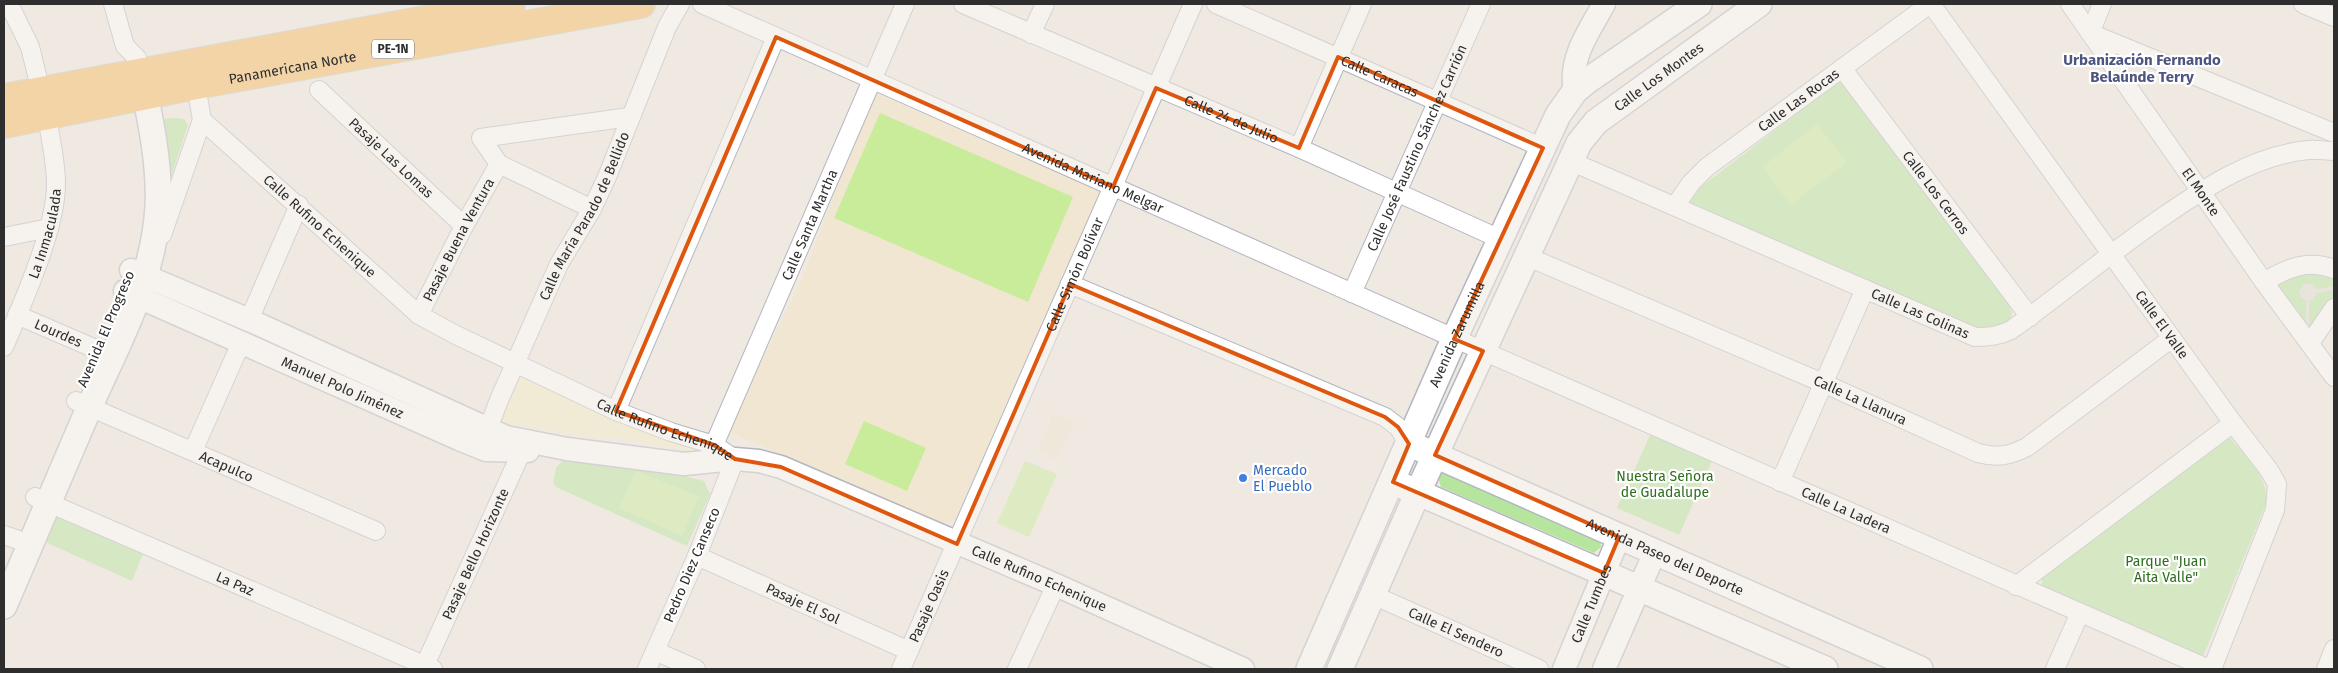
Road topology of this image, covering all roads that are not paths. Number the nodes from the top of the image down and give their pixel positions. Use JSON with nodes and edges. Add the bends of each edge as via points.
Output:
{"nodes":[{"id":1,"x":9,"y":4,"type":"edge"},
{"id":2,"x":113,"y":4,"type":"edge"},
{"id":3,"x":511,"y":4,"type":"edge"},
{"id":4,"x":641,"y":4,"type":"edge"},
{"id":5,"x":680,"y":4,"type":"edge"},
{"id":6,"x":702,"y":4,"type":"edge"},
{"id":7,"x":904,"y":4,"type":"edge"},
{"id":8,"x":963,"y":4,"type":"edge"},
{"id":9,"x":1045,"y":4,"type":"edge"},
{"id":10,"x":1193,"y":4,"type":"edge"},
{"id":11,"x":1216,"y":4,"type":"edge"},
{"id":12,"x":1362,"y":4,"type":"edge"},
{"id":13,"x":1482,"y":4,"type":"edge"},
{"id":14,"x":1604,"y":4,"type":"edge"},
{"id":15,"x":1699,"y":4,"type":"edge"},
{"id":16,"x":1759,"y":4,"type":"edge"},
{"id":17,"x":1931,"y":4,"type":"edge"},
{"id":18,"x":2070,"y":4,"type":"edge"},
{"id":19,"x":2102,"y":4,"type":"edge"},
{"id":20,"x":2303,"y":4,"type":"edge"},
{"id":21,"x":2334,"y":17,"type":"edge"},
{"id":22,"x":2090,"y":33,"type":"junction"},
{"id":23,"x":1031,"y":34,"type":"junction"},
{"id":24,"x":776,"y":37,"type":"junction"},
{"id":25,"x":1338,"y":57,"type":"junction"},
{"id":26,"x":1842,"y":68,"type":"junction"},
{"id":27,"x":871,"y":79,"type":"junction"},
{"id":28,"x":134,"y":85,"type":"junction"},
{"id":29,"x":196,"y":85,"type":"junction"},
{"id":30,"x":1156,"y":88,"type":"junction"},
{"id":31,"x":319,"y":90,"type":"dead end"},
{"id":32,"x":1575,"y":92,"type":"junction"},
{"id":33,"x":4,"y":98,"type":"edge"},
{"id":34,"x":1438,"y":101,"type":"junction"},
{"id":35,"x":44,"y":103,"type":"junction"},
{"id":36,"x":629,"y":117,"type":"junction"},
{"id":37,"x":202,"y":120,"type":"junction"},
{"id":38,"x":4,"y":124,"type":"edge"},
{"id":39,"x":2334,"y":133,"type":"edge"},
{"id":40,"x":1298,"y":148,"type":"junction"},
{"id":41,"x":1543,"y":148,"type":"junction"},
{"id":42,"x":2334,"y":151,"type":"edge"},
{"id":43,"x":1570,"y":161,"type":"junction"},
{"id":44,"x":499,"y":164,"type":"junction"},
{"id":45,"x":1113,"y":187,"type":"junction"},
{"id":46,"x":2202,"y":190,"type":"junction"},
{"id":47,"x":1396,"y":194,"type":"junction"},
{"id":48,"x":298,"y":205,"type":"junction"},
{"id":49,"x":1674,"y":206,"type":"junction"},
{"id":50,"x":592,"y":209,"type":"junction"},
{"id":51,"x":464,"y":226,"type":"junction"},
{"id":52,"x":48,"y":228,"type":"junction"},
{"id":53,"x":4,"y":237,"type":"edge"},
{"id":54,"x":1500,"y":239,"type":"junction"},
{"id":55,"x":2111,"y":252,"type":"junction"},
{"id":56,"x":1526,"y":256,"type":"junction"},
{"id":57,"x":2334,"y":269,"type":"edge"},
{"id":58,"x":2264,"y":282,"type":"junction"},
{"id":59,"x":135,"y":283,"type":"junction"},
{"id":60,"x":1070,"y":284,"type":"junction"},
{"id":61,"x":1865,"y":289,"type":"junction"},
{"id":62,"x":1352,"y":293,"type":"junction"},
{"id":63,"x":2334,"y":308,"type":"edge"},
{"id":64,"x":14,"y":309,"type":"edge"},
{"id":65,"x":419,"y":315,"type":"junction"},
{"id":66,"x":2030,"y":317,"type":"junction"},
{"id":67,"x":249,"y":320,"type":"junction"},
{"id":68,"x":2172,"y":338,"type":"junction"},
{"id":69,"x":1454,"y":339,"type":"junction"},
{"id":70,"x":241,"y":343,"type":"junction"},
{"id":71,"x":2310,"y":343,"type":"junction"},
{"id":72,"x":4,"y":347,"type":"edge"},
{"id":73,"x":98,"y":350,"type":"junction"},
{"id":74,"x":1482,"y":351,"type":"junction"},
{"id":75,"x":514,"y":363,"type":"junction"},
{"id":76,"x":2334,"y":377,"type":"edge"},
{"id":77,"x":1823,"y":383,"type":"junction"},
{"id":78,"x":83,"y":404,"type":"junction"},
{"id":79,"x":616,"y":410,"type":"junction"},
{"id":80,"x":2233,"y":422,"type":"junction"},
{"id":81,"x":488,"y":429,"type":"junction"},
{"id":82,"x":1409,"y":444,"type":"junction"},
{"id":83,"x":714,"y":445,"type":"junction"},
{"id":84,"x":524,"y":447,"type":"junction"},
{"id":85,"x":192,"y":451,"type":"junction"},
{"id":86,"x":1435,"y":455,"type":"junction"},
{"id":87,"x":735,"y":459,"type":"junction"},
{"id":88,"x":1393,"y":482,"type":"junction"},
{"id":89,"x":1780,"y":482,"type":"junction"},
{"id":90,"x":1418,"y":492,"type":"junction"},
{"id":91,"x":41,"y":500,"type":"junction"},
{"id":92,"x":376,"y":531,"type":"dead end"},
{"id":93,"x":1619,"y":536,"type":"junction"},
{"id":94,"x":17,"y":540,"type":"edge"},
{"id":95,"x":957,"y":544,"type":"junction"},
{"id":96,"x":1655,"y":552,"type":"junction"},
{"id":97,"x":697,"y":556,"type":"junction"},
{"id":98,"x":4,"y":570,"type":"edge"},
{"id":99,"x":1604,"y":573,"type":"junction"},
{"id":100,"x":1056,"y":585,"type":"junction"},
{"id":101,"x":2016,"y":586,"type":"junction"},
{"id":102,"x":1639,"y":588,"type":"junction"},
{"id":103,"x":1373,"y":595,"type":"junction"},
{"id":104,"x":4,"y":606,"type":"edge"},
{"id":105,"x":2080,"y":613,"type":"junction"},
{"id":106,"x":2334,"y":649,"type":"edge"},
{"id":107,"x":655,"y":651,"type":"junction"},
{"id":108,"x":909,"y":651,"type":"junction"},
{"id":109,"x":429,"y":667,"type":"edge"},
{"id":110,"x":647,"y":669,"type":"edge"},
{"id":111,"x":696,"y":669,"type":"edge"},
{"id":112,"x":901,"y":669,"type":"edge"},
{"id":113,"x":1017,"y":669,"type":"edge"},
{"id":114,"x":1243,"y":669,"type":"edge"},
{"id":115,"x":1310,"y":669,"type":"edge"},
{"id":116,"x":1340,"y":669,"type":"edge"},
{"id":117,"x":1539,"y":669,"type":"edge"},
{"id":118,"x":1564,"y":669,"type":"edge"},
{"id":119,"x":1604,"y":669,"type":"edge"},
{"id":120,"x":1825,"y":669,"type":"edge"},
{"id":121,"x":1920,"y":669,"type":"edge"},
{"id":122,"x":2055,"y":669,"type":"edge"},
{"id":123,"x":2210,"y":669,"type":"edge"},
{"id":124,"x":2326,"y":669,"type":"edge"}],
"edges":[{"from":1,"to":35,"type":"street","name":"La Inmaculada","via":[[30,47]]},
{"from":2,"to":28,"type":"street","name":"Avenida El Progreso","via":[[125,46],[137,58]]},
{"from":3,"to":28,"type":"highway","name":"Panamericana Norte","number":"PE-1N"},
{"from":4,"to":29,"type":"highway","name":"Panamericana Norte","number":"PE-1N"},
{"from":5,"to":36,"type":"street","name":"Calle María Parado de Bellido"},
{"from":6,"to":24,"type":"street","name":"Avenida Mariano Melgar"},
{"from":7,"to":27,"type":"street","name":"Calle Santa Martha"},
{"from":8,"to":23,"type":"street","name":"Calle 24 de Julio"},
{"from":9,"to":23,"type":"street"},
{"from":10,"to":30,"type":"street","name":"Calle Simón Bolívar"},
{"from":11,"to":25,"type":"street","name":"Calle Caracas"},
{"from":12,"to":25,"type":"street"},
{"from":13,"to":34,"type":"street","name":"Calle José Faustino Sánchez Carrión"},
{"from":14,"to":32,"type":"street","via":[[1576,58],[1572,77]]},
{"from":15,"to":32,"type":"main road","name":"Avenida Zarumilla"},
{"from":16,"to":43,"type":"main road","name":"Calle Los Montes","via":[[1596,122],[1586,132]]},
{"from":17,"to":26,"type":"street","name":"Calle Las Rocas"},
{"from":17,"to":55,"type":"street","name":"Calle El Valle"},
{"from":18,"to":22,"type":"street","name":"El Monte"},
{"from":19,"to":22,"type":"street"},
{"from":20,"to":21,"type":"street"},
{"from":22,"to":39,"type":"street"},
{"from":22,"to":46,"type":"street","name":"El Monte"},
{"from":23,"to":30,"type":"street","name":"Calle 24 de Julio"},
{"from":24,"to":27,"type":"street","name":"Avenida Mariano Melgar"},
{"from":24,"to":79,"type":"street"},
{"from":25,"to":34,"type":"street","name":"Calle Caracas"},
{"from":25,"to":40,"type":"street"},
{"from":26,"to":49,"type":"street","name":"Calle Las Rocas","via":[[1707,166]]},
{"from":26,"to":66,"type":"street","name":"Calle Los Cerros"},
{"from":27,"to":45,"type":"street","name":"Avenida Mariano Melgar"},
{"from":27,"to":83,"type":"street","name":"Calle Santa Martha"},
{"from":28,"to":29,"type":"highway","name":"Panamericana Norte","number":"PE-1N"},
{"from":28,"to":35,"type":"highway","name":"Panamericana Norte","number":"PE-1N"},
{"from":28,"to":59,"type":"main road","name":"Avenida El Progreso","via":[[142,190]]},
{"from":29,"to":37,"type":"street"},
{"from":30,"to":40,"type":"street","name":"Calle 24 de Julio"},
{"from":30,"to":45,"type":"street","name":"Calle Simón Bolívar"},
{"from":31,"to":51,"type":"street","name":"Pasaje Las Lomas"},
{"from":32,"to":41,"type":"main road","name":"Avenida Zarumilla","via":[[1558,115]]},
{"from":33,"to":35,"type":"highway","name":"Panamericana Norte","number":"PE-1N"},
{"from":34,"to":41,"type":"street","name":"Calle Caracas"},
{"from":34,"to":47,"type":"street","name":"Calle José Faustino Sánchez Carrión"},
{"from":35,"to":38,"type":"highway","name":"Panamericana Norte","number":"PE-1N"},
{"from":35,"to":52,"type":"street","name":"La Inmaculada","via":[[56,184]]},
{"from":36,"to":44,"type":"street","via":[[481,138]]},
{"from":36,"to":50,"type":"street","name":"Calle María Parado de Bellido"},
{"from":37,"to":48,"type":"street","name":"Calle Rufino Echenique"},
{"from":37,"to":59,"type":"street","name":"Avenida El Progreso"},
{"from":40,"to":47,"type":"street","name":"Calle 24 de Julio"},
{"from":41,"to":54,"type":"main road","name":"Avenida Zarumilla"},
{"from":42,"to":46,"type":"street","name":"Calle Las Colinas","via":[[2308,150],[2280,156],[2245,168]]},
{"from":43,"to":49,"type":"street","name":"Calle Las Colinas"},
{"from":43,"to":56,"type":"main road"},
{"from":44,"to":50,"type":"street"},
{"from":44,"to":51,"type":"street","name":"Pasaje Buena Ventura"},
{"from":45,"to":60,"type":"street","name":"Calle Simón Bolívar"},
{"from":45,"to":62,"type":"street","name":"Avenida Mariano Melgar"},
{"from":46,"to":55,"type":"street","name":"Calle Las Colinas"},
{"from":46,"to":58,"type":"street","name":"El Monte"},
{"from":47,"to":54,"type":"street","name":"Calle 24 de Julio"},
{"from":47,"to":62,"type":"street","name":"Calle José Faustino Sánchez Carrión"},
{"from":48,"to":65,"type":"street","name":"Calle Rufino Echenique"},
{"from":48,"to":67,"type":"street"},
{"from":49,"to":61,"type":"street","name":"Calle Las Colinas"},
{"from":50,"to":75,"type":"street","name":"Calle María Parado de Bellido","via":[[559,264]]},
{"from":51,"to":65,"type":"street","name":"Pasaje Buena Ventura"},
{"from":52,"to":53,"type":"street"},
{"from":52,"to":64,"type":"street","name":"La Inmaculada"},
{"from":54,"to":69,"type":"main road","name":"Avenida Zarumilla"},
{"from":55,"to":66,"type":"street","name":"Calle Las Colinas"},
{"from":55,"to":68,"type":"street","name":"Calle El Valle"},
{"from":56,"to":74,"type":"main road"},
{"from":56,"to":77,"type":"street","name":"Calle La Llanura"},
{"from":57,"to":58,"type":"street","via":[[2300,265]]},
{"from":58,"to":71,"type":"street","name":"El Monte"},
{"from":59,"to":67,"type":"street","name":"Manuel Polo Jiménez"},
{"from":59,"to":70,"type":"street","name":"Manuel Polo Jiménez"},
{"from":59,"to":73,"type":"main road","name":"Avenida El Progreso"},
{"from":59,"to":78,"type":"main road","name":"Avenida El Progreso"},
{"from":60,"to":82,"type":"street","via":[[1386,417],[1398,427]]},
{"from":60,"to":95,"type":"street","name":"Calle Simón Bolívar"},
{"from":61,"to":66,"type":"street","name":"Calle Las Colinas","via":[[1975,337],[2000,335]]},
{"from":61,"to":77,"type":"street"},
{"from":62,"to":69,"type":"street","name":"Avenida Mariano Melgar"},
{"from":63,"to":71,"type":"street"},
{"from":64,"to":72,"type":"street","name":"La Inmaculada"},
{"from":64,"to":73,"type":"street","name":"Lourdes"},
{"from":65,"to":75,"type":"street","name":"Calle Rufino Echenique"},
{"from":67,"to":81,"type":"street","name":"Manuel Polo Jiménez"},
{"from":68,"to":77,"type":"street","name":"Calle La Llanura","via":[[2027,448],[2008,456],[1993,457],[1978,452]]},
{"from":68,"to":80,"type":"street","name":"Calle El Valle"},
{"from":69,"to":74,"type":"street","name":"Avenida Mariano Melgar"},
{"from":69,"to":82,"type":"main road","name":"Avenida Zarumilla"},
{"from":70,"to":84,"type":"street","name":"Manuel Polo Jiménez","via":[[486,450]]},
{"from":70,"to":85,"type":"street"},
{"from":71,"to":76,"type":"street","name":"El Monte"},
{"from":73,"to":78,"type":"main road","name":"Avenida El Progreso"},
{"from":74,"to":86,"type":"main road"},
{"from":74,"to":89,"type":"street","name":"Calle La Ladera"},
{"from":75,"to":79,"type":"street","name":"Calle Rufino Echenique"},
{"from":75,"to":81,"type":"street","name":"Calle María Parado de Bellido"},
{"from":77,"to":89,"type":"street"},
{"from":78,"to":85,"type":"street","name":"Acapulco"},
{"from":78,"to":91,"type":"main road","name":"Avenida El Progreso"},
{"from":79,"to":83,"type":"street","name":"Calle Rufino Echenique"},
{"from":80,"to":101,"type":"street"},
{"from":80,"to":123,"type":"street","name":"Calle El Valle","via":[[2269,470],[2277,484],[2278,496]]},
{"from":81,"to":84,"type":"street","name":"Manuel Polo Jiménez"},
{"from":82,"to":86,"type":"main road","name":"Avenida Paseo del Deporte"},
{"from":82,"to":88,"type":"main road","name":"Avenida Zarumilla"},
{"from":83,"to":87,"type":"street","name":"Calle Rufino Echenique"},
{"from":84,"to":87,"type":"street","name":"Manuel Polo Jiménez","via":[[684,464]]},
{"from":84,"to":109,"type":"street","name":"Pasaje Bello Horizonte"},
{"from":85,"to":92,"type":"street","name":"Acapulco"},
{"from":86,"to":90,"type":"main road"},
{"from":86,"to":93,"type":"main road","name":"Avenida Paseo del Deporte"},
{"from":87,"to":95,"type":"street","name":"Calle Rufino Echenique","via":[[759,461],[781,468]]},
{"from":87,"to":97,"type":"street","name":"Pedro Diez Canseco"},
{"from":88,"to":90,"type":"main road"},
{"from":88,"to":115,"type":"main road","name":"Avenida Zarumilla"},
{"from":89,"to":101,"type":"street","name":"Calle La Ladera"},
{"from":90,"to":99,"type":"main road"},
{"from":90,"to":103,"type":"main road"},
{"from":91,"to":94,"type":"main road","name":"Avenida El Progreso"},
{"from":91,"to":109,"type":"street","name":"La Paz"},
{"from":93,"to":96,"type":"main road","name":"Avenida Paseo del Deporte"},
{"from":93,"to":99,"type":"street","name":"Calle Tumbes"},
{"from":94,"to":98,"type":"main road","name":"Avenida El Progreso"},
{"from":94,"to":104,"type":"main road","name":"Avenida El Progreso"},
{"from":95,"to":100,"type":"street","name":"Calle Rufino Echenique"},
{"from":95,"to":108,"type":"street","name":"Pasaje Oasis"},
{"from":96,"to":102,"type":"street"},
{"from":96,"to":121,"type":"main road","name":"Avenida Paseo del Deporte"},
{"from":97,"to":107,"type":"street","name":"Pedro Diez Canseco"},
{"from":97,"to":108,"type":"street","name":"Pasaje El Sol"},
{"from":99,"to":102,"type":"main road"},
{"from":99,"to":118,"type":"street","name":"Calle Tumbes"},
{"from":100,"to":113,"type":"street"},
{"from":100,"to":114,"type":"street","name":"Calle Rufino Echenique"},
{"from":101,"to":105,"type":"street","name":"Calle La Ladera"},
{"from":102,"to":119,"type":"street"},
{"from":102,"to":120,"type":"main road"},
{"from":103,"to":116,"type":"main road"},
{"from":103,"to":117,"type":"street","name":"Calle El Sendero"},
{"from":105,"to":122,"type":"street"},
{"from":105,"to":123,"type":"street","name":"Calle La Ladera"},
{"from":106,"to":124,"type":"street"},
{"from":107,"to":110,"type":"street","name":"Pedro Diez Canseco"},
{"from":107,"to":111,"type":"street"},
{"from":108,"to":112,"type":"street","name":"Pasaje Oasis"}]}
